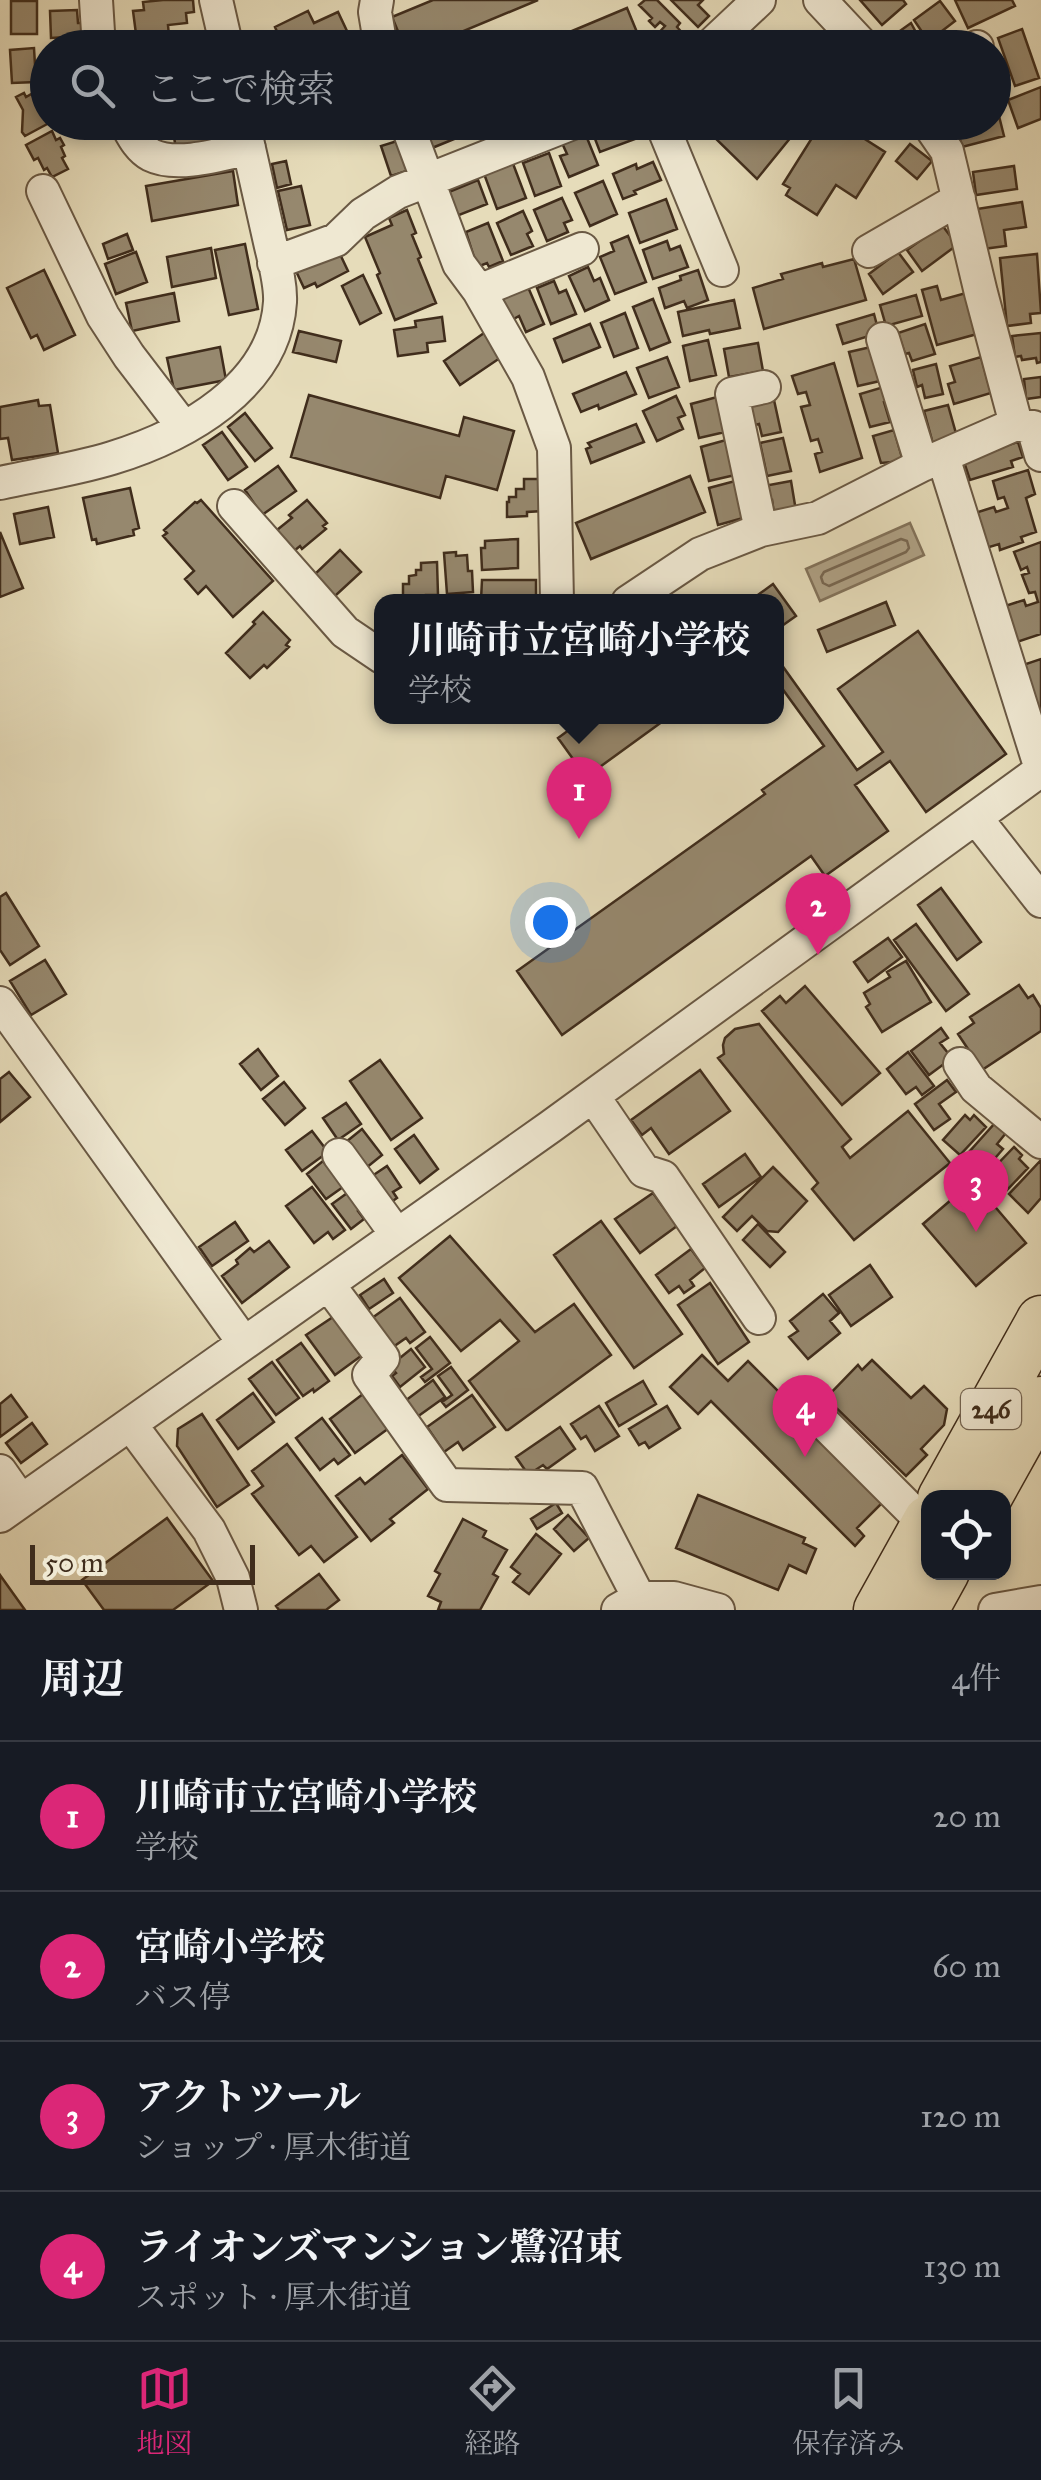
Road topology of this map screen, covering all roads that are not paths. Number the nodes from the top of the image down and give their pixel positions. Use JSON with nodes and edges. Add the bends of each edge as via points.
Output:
{"nodes":[{"id":1,"x":96,"y":0,"type":"edge"},
{"id":2,"x":216,"y":0,"type":"edge"},
{"id":3,"x":378,"y":0,"type":"edge"},
{"id":4,"x":759,"y":0,"type":"edge"},
{"id":5,"x":820,"y":0,"type":"edge"},
{"id":6,"x":97,"y":30,"type":"edge"},
{"id":7,"x":223,"y":30,"type":"edge"},
{"id":8,"x":378,"y":30,"type":"edge"},
{"id":9,"x":727,"y":30,"type":"edge"},
{"id":10,"x":848,"y":30,"type":"edge"},
{"id":11,"x":135,"y":140,"type":"edge"},
{"id":12,"x":236,"y":140,"type":"edge"},
{"id":13,"x":247,"y":140,"type":"edge"},
{"id":14,"x":413,"y":140,"type":"edge"},
{"id":15,"x":530,"y":140,"type":"edge"},
{"id":16,"x":668,"y":140,"type":"edge"},
{"id":17,"x":939,"y":140,"type":"edge"},
{"id":18,"x":429,"y":182,"type":"junction"},
{"id":19,"x":42,"y":192,"type":"dead end"},
{"id":20,"x":958,"y":198,"type":"junction"},
{"id":21,"x":582,"y":249,"type":"dead end"},
{"id":22,"x":869,"y":251,"type":"dead end"},
{"id":23,"x":274,"y":263,"type":"junction"},
{"id":24,"x":722,"y":270,"type":"dead end"},
{"id":25,"x":480,"y":291,"type":"junction"},
{"id":26,"x":883,"y":339,"type":"dead end"},
{"id":27,"x":764,"y":387,"type":"dead end"},
{"id":28,"x":1016,"y":424,"type":"junction"},
{"id":29,"x":184,"y":428,"type":"junction"},
{"id":30,"x":1041,"y":454,"type":"edge"},
{"id":31,"x":933,"y":460,"type":"junction"},
{"id":32,"x":0,"y":483,"type":"edge"},
{"id":33,"x":234,"y":506,"type":"dead end"},
{"id":34,"x":761,"y":530,"type":"junction"},
{"id":35,"x":557,"y":594,"type":"edge"},
{"id":36,"x":640,"y":594,"type":"edge"},
{"id":37,"x":374,"y":652,"type":"edge"},
{"id":38,"x":1041,"y":769,"type":"edge"},
{"id":39,"x":976,"y":818,"type":"junction"},
{"id":40,"x":1041,"y":901,"type":"edge"},
{"id":41,"x":0,"y":1003,"type":"edge"},
{"id":42,"x":964,"y":1086,"type":"dead end"},
{"id":43,"x":593,"y":1096,"type":"junction"},
{"id":44,"x":1041,"y":1142,"type":"edge"},
{"id":45,"x":339,"y":1155,"type":"dead end"},
{"id":46,"x":397,"y":1235,"type":"junction"},
{"id":47,"x":328,"y":1284,"type":"junction"},
{"id":48,"x":760,"y":1318,"type":"dead end"},
{"id":49,"x":1041,"y":1320,"type":"edge"},
{"id":50,"x":244,"y":1343,"type":"junction"},
{"id":51,"x":801,"y":1400,"type":"dead end"},
{"id":52,"x":1041,"y":1401,"type":"edge"},
{"id":53,"x":131,"y":1426,"type":"junction"},
{"id":54,"x":0,"y":1471,"type":"edge"},
{"id":55,"x":945,"y":1490,"type":"edge"},
{"id":56,"x":991,"y":1490,"type":"edge"},
{"id":57,"x":921,"y":1504,"type":"edge"},
{"id":58,"x":11,"y":1509,"type":"edge"},
{"id":59,"x":921,"y":1534,"type":"edge"},
{"id":60,"x":941,"y":1580,"type":"edge"},
{"id":61,"x":1041,"y":1602,"type":"edge"},
{"id":62,"x":629,"y":1604,"type":"edge"},
{"id":63,"x":241,"y":1610,"type":"edge"},
{"id":64,"x":718,"y":1610,"type":"edge"},
{"id":65,"x":878,"y":1610,"type":"edge"},
{"id":66,"x":924,"y":1610,"type":"edge"},
{"id":67,"x":995,"y":1610,"type":"edge"}],
"edges":[{"from":1,"to":6,"type":"street"},
{"from":2,"to":7,"type":"street"},
{"from":3,"to":8,"type":"street"},
{"from":4,"to":9,"type":"street"},
{"from":5,"to":10,"type":"street"},
{"from":11,"to":12,"type":"street","via":[[152,156],[185,160]]},
{"from":13,"to":23,"type":"street"},
{"from":14,"to":18,"type":"street"},
{"from":15,"to":18,"type":"street"},
{"from":16,"to":24,"type":"street"},
{"from":17,"to":20,"type":"street"},
{"from":18,"to":23,"type":"street","via":[[398,192],[336,240]]},
{"from":18,"to":25,"type":"street","via":[[459,264]]},
{"from":19,"to":29,"type":"street","via":[[103,316]]},
{"from":20,"to":22,"type":"street"},
{"from":20,"to":28,"type":"street"},
{"from":21,"to":25,"type":"street"},
{"from":23,"to":29,"type":"street","via":[[280,300],[274,335],[256,370],[229,399]]},
{"from":25,"to":35,"type":"street","via":[[528,377],[554,448]]},
{"from":26,"to":31,"type":"street"},
{"from":27,"to":34,"type":"street","via":[[732,394]]},
{"from":28,"to":30,"type":"street","via":[[1033,426]]},
{"from":28,"to":31,"type":"street"},
{"from":29,"to":32,"type":"street","via":[[112,458]]},
{"from":31,"to":34,"type":"street","via":[[818,518]]},
{"from":31,"to":38,"type":"street"},
{"from":33,"to":37,"type":"street","via":[[345,632]]},
{"from":34,"to":36,"type":"street","via":[[700,554]]},
{"from":38,"to":39,"type":"street"},
{"from":39,"to":40,"type":"street"},
{"from":39,"to":43,"type":"street"},
{"from":41,"to":50,"type":"street"},
{"from":42,"to":44,"type":"street"},
{"from":43,"to":46,"type":"street"},
{"from":43,"to":48,"type":"street","via":[[644,1171],[663,1178]]},
{"from":45,"to":46,"type":"street"},
{"from":46,"to":47,"type":"street"},
{"from":47,"to":50,"type":"street"},
{"from":47,"to":62,"type":"street","via":[[382,1358],[369,1375],[447,1485],[582,1488]]},
{"from":49,"to":55,"type":"highway","number":"246"},
{"from":50,"to":53,"type":"street"},
{"from":51,"to":57,"type":"street"},
{"from":52,"to":56,"type":"highway","number":"246"},
{"from":53,"to":58,"type":"street"},
{"from":53,"to":63,"type":"street","via":[[209,1530]]},
{"from":54,"to":58,"type":"street"},
{"from":59,"to":65,"type":"highway","number":"246"},
{"from":60,"to":66,"type":"highway"},
{"from":61,"to":67,"type":"street"},
{"from":62,"to":64,"type":"street","via":[[674,1598]]}]}
